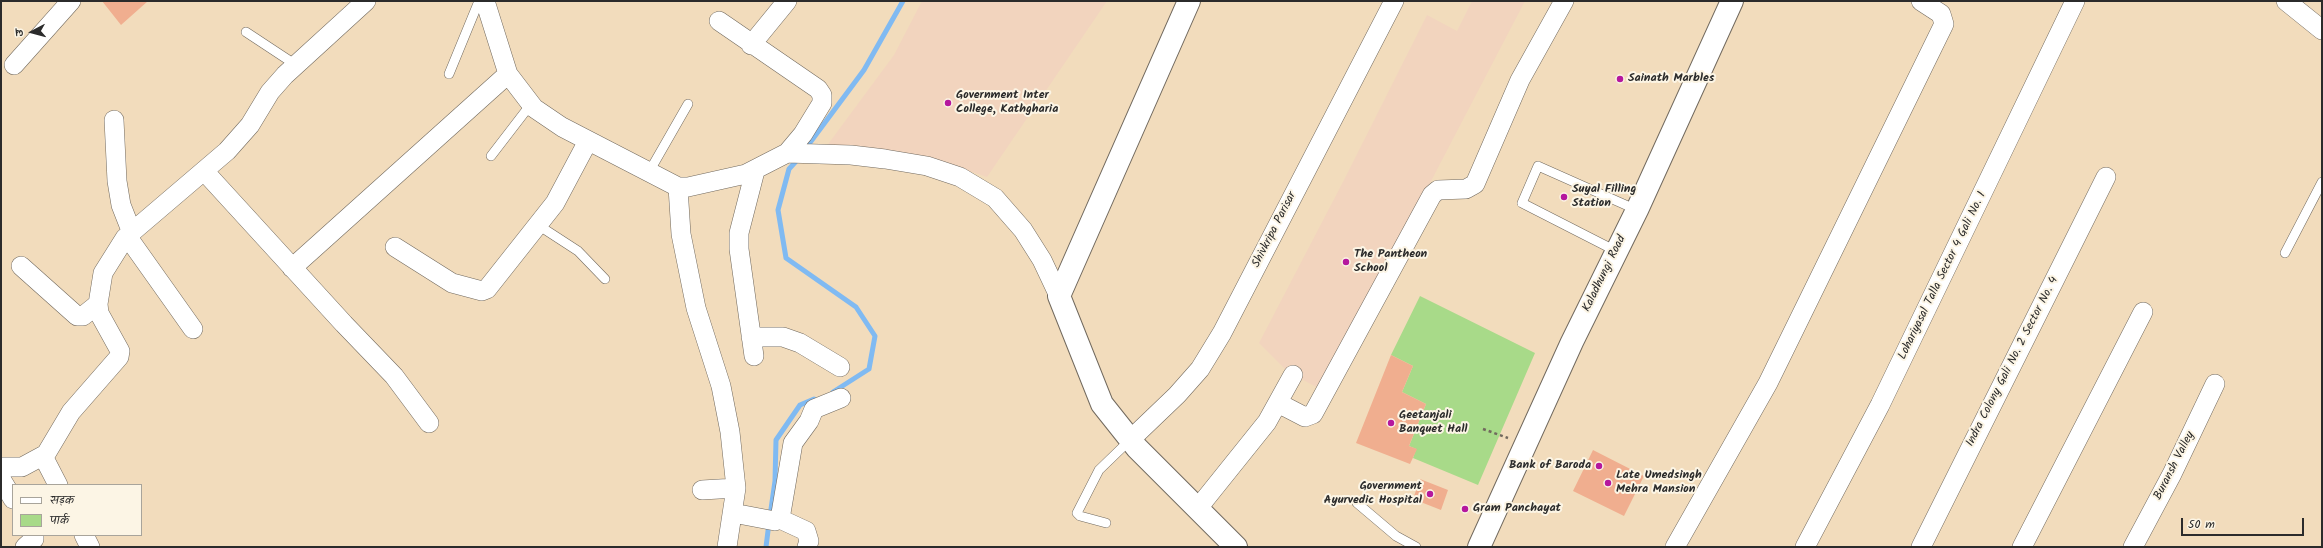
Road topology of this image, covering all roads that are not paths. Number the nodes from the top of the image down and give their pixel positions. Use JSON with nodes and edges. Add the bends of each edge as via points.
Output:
{"nodes":[{"id":1,"x":71,"y":1,"type":"edge"},
{"id":2,"x":366,"y":1,"type":"edge"},
{"id":3,"x":479,"y":1,"type":"edge"},
{"id":4,"x":485,"y":1,"type":"edge"},
{"id":5,"x":787,"y":1,"type":"edge"},
{"id":6,"x":1189,"y":1,"type":"edge"},
{"id":7,"x":1394,"y":1,"type":"edge"},
{"id":8,"x":1564,"y":1,"type":"edge"},
{"id":9,"x":1732,"y":1,"type":"edge"},
{"id":10,"x":1921,"y":1,"type":"edge"},
{"id":11,"x":2075,"y":1,"type":"edge"},
{"id":12,"x":2286,"y":1,"type":"edge"},
{"id":13,"x":719,"y":21,"type":"dead end"},
{"id":14,"x":2322,"y":30,"type":"edge"},
{"id":15,"x":246,"y":32,"type":"dead end"},
{"id":16,"x":751,"y":45,"type":"junction"},
{"id":17,"x":14,"y":65,"type":"dead end"},
{"id":18,"x":296,"y":65,"type":"junction"},
{"id":19,"x":449,"y":74,"type":"dead end"},
{"id":20,"x":508,"y":74,"type":"junction"},
{"id":21,"x":531,"y":104,"type":"junction"},
{"id":22,"x":688,"y":104,"type":"dead end"},
{"id":23,"x":114,"y":120,"type":"dead end"},
{"id":24,"x":588,"y":141,"type":"junction"},
{"id":25,"x":787,"y":153,"type":"junction"},
{"id":26,"x":491,"y":156,"type":"dead end"},
{"id":27,"x":755,"y":171,"type":"junction"},
{"id":28,"x":205,"y":172,"type":"junction"},
{"id":29,"x":649,"y":172,"type":"junction"},
{"id":30,"x":2106,"y":177,"type":"dead end"},
{"id":31,"x":2322,"y":182,"type":"edge"},
{"id":32,"x":678,"y":187,"type":"junction"},
{"id":33,"x":1637,"y":210,"type":"junction"},
{"id":34,"x":538,"y":225,"type":"junction"},
{"id":35,"x":130,"y":234,"type":"junction"},
{"id":36,"x":395,"y":247,"type":"dead end"},
{"id":37,"x":1616,"y":251,"type":"junction"},
{"id":38,"x":2285,"y":253,"type":"dead end"},
{"id":39,"x":21,"y":266,"type":"dead end"},
{"id":40,"x":292,"y":268,"type":"junction"},
{"id":41,"x":604,"y":279,"type":"dead end"},
{"id":42,"x":1059,"y":296,"type":"junction"},
{"id":43,"x":98,"y":304,"type":"junction"},
{"id":44,"x":2143,"y":312,"type":"dead end"},
{"id":45,"x":193,"y":329,"type":"dead end"},
{"id":46,"x":751,"y":337,"type":"junction"},
{"id":47,"x":754,"y":356,"type":"dead end"},
{"id":48,"x":840,"y":367,"type":"dead end"},
{"id":49,"x":1293,"y":375,"type":"dead end"},
{"id":50,"x":2215,"y":384,"type":"dead end"},
{"id":51,"x":841,"y":398,"type":"dead end"},
{"id":52,"x":1278,"y":403,"type":"junction"},
{"id":53,"x":429,"y":423,"type":"dead end"},
{"id":54,"x":1130,"y":440,"type":"junction"},
{"id":55,"x":43,"y":456,"type":"junction"},
{"id":56,"x":1,"y":467,"type":"edge"},
{"id":57,"x":1,"y":479,"type":"edge"},
{"id":58,"x":57,"y":484,"type":"edge"},
{"id":59,"x":736,"y":488,"type":"junction"},
{"id":60,"x":702,"y":490,"type":"dead end"},
{"id":61,"x":12,"y":497,"type":"edge"},
{"id":62,"x":1357,"y":504,"type":"dead end"},
{"id":63,"x":1198,"y":508,"type":"junction"},
{"id":64,"x":733,"y":514,"type":"junction"},
{"id":65,"x":771,"y":519,"type":"junction"},
{"id":66,"x":1106,"y":522,"type":"dead end"},
{"id":67,"x":34,"y":536,"type":"edge"},
{"id":68,"x":84,"y":536,"type":"edge"},
{"id":69,"x":25,"y":547,"type":"edge"},
{"id":70,"x":90,"y":547,"type":"edge"},
{"id":71,"x":727,"y":547,"type":"edge"},
{"id":72,"x":807,"y":547,"type":"edge"},
{"id":73,"x":1236,"y":547,"type":"edge"},
{"id":74,"x":1416,"y":547,"type":"edge"},
{"id":75,"x":1478,"y":547,"type":"edge"},
{"id":76,"x":1675,"y":547,"type":"edge"},
{"id":77,"x":1805,"y":547,"type":"edge"},
{"id":78,"x":1921,"y":547,"type":"edge"},
{"id":79,"x":2022,"y":547,"type":"edge"},
{"id":80,"x":2133,"y":547,"type":"edge"}],
"edges":[{"from":1,"to":17,"type":"street"},
{"from":2,"to":18,"type":"street"},
{"from":3,"to":19,"type":"lane"},
{"from":4,"to":20,"type":"street"},
{"from":5,"to":16,"type":"street"},
{"from":6,"to":42,"type":"street"},
{"from":7,"to":54,"type":"street","name":"Shivkripa Parisar","via":[[1222,333],[1200,369]]},
{"from":8,"to":52,"type":"street","via":[[1520,80],[1476,184],[1466,189],[1438,190],[1432,195],[1313,414],[1305,417]]},
{"from":9,"to":33,"type":"street","name":"Kaladhungi Road"},
{"from":10,"to":76,"type":"street","via":[[1941,14],[1944,24],[1768,383]]},
{"from":11,"to":77,"type":"street","name":"Lohariyasal Talla Sector 4 Gali No. 1","via":[[1880,405]]},
{"from":12,"to":14,"type":"street"},
{"from":13,"to":16,"type":"street"},
{"from":15,"to":18,"type":"lane"},
{"from":16,"to":25,"type":"street","via":[[818,89],[822,95],[822,103],[803,134]]},
{"from":18,"to":28,"type":"street","via":[[270,92],[250,125]]},
{"from":20,"to":21,"type":"street"},
{"from":20,"to":40,"type":"street"},
{"from":21,"to":24,"type":"street","via":[[562,127]]},
{"from":21,"to":26,"type":"lane"},
{"from":22,"to":29,"type":"lane"},
{"from":23,"to":35,"type":"street","via":[[117,181]]},
{"from":24,"to":29,"type":"street"},
{"from":24,"to":34,"type":"street","via":[[555,203]]},
{"from":25,"to":27,"type":"street"},
{"from":25,"to":42,"type":"street","via":[[851,155],[920,165],[960,177],[995,198],[1023,230],[1042,260]]},
{"from":27,"to":32,"type":"street","via":[[688,188]]},
{"from":27,"to":46,"type":"street","via":[[739,233]]},
{"from":28,"to":35,"type":"street"},
{"from":28,"to":40,"type":"street"},
{"from":29,"to":32,"type":"street"},
{"from":30,"to":78,"type":"street","name":"Indra Colony Gali No. 2 Sector No. 4"},
{"from":31,"to":38,"type":"lane"},
{"from":32,"to":59,"type":"street","via":[[681,234],[696,308],[721,386],[730,432]]},
{"from":33,"to":37,"type":"street","name":"Kaladhungi Road"},
{"from":33,"to":37,"type":"lane","via":[[1538,166],[1522,203]]},
{"from":34,"to":36,"type":"street","via":[[485,291],[452,283]]},
{"from":34,"to":41,"type":"lane","via":[[578,251]]},
{"from":35,"to":43,"type":"street","via":[[103,272]]},
{"from":35,"to":45,"type":"street"},
{"from":37,"to":75,"type":"street","name":"Kaladhungi Road"},
{"from":39,"to":43,"type":"street","via":[[77,316],[83,316]]},
{"from":40,"to":53,"type":"street","via":[[394,376]]},
{"from":42,"to":54,"type":"street","via":[[1102,404]]},
{"from":43,"to":55,"type":"street","via":[[99,314],[120,351],[120,357],[71,412],[50,449]]},
{"from":44,"to":79,"type":"street"},
{"from":46,"to":47,"type":"street"},
{"from":46,"to":48,"type":"street","via":[[783,337],[800,342]]},
{"from":49,"to":52,"type":"street"},
{"from":50,"to":80,"type":"street","name":"Buransh Valley","via":[[2172,474]]},
{"from":51,"to":65,"type":"street","via":[[814,409],[809,421],[793,443]]},
{"from":52,"to":63,"type":"street","via":[[1267,422]]},
{"from":54,"to":63,"type":"street"},
{"from":54,"to":66,"type":"lane","via":[[1099,470],[1078,513],[1080,516]]},
{"from":55,"to":56,"type":"street","via":[[22,467]]},
{"from":55,"to":58,"type":"street"},
{"from":57,"to":61,"type":"street"},
{"from":59,"to":60,"type":"street"},
{"from":59,"to":64,"type":"street"},
{"from":62,"to":74,"type":"lane","via":[[1396,536]]},
{"from":63,"to":73,"type":"street"},
{"from":64,"to":65,"type":"street"},
{"from":64,"to":71,"type":"street"},
{"from":65,"to":72,"type":"street","via":[[806,532],[809,541]]},
{"from":67,"to":69,"type":"street"},
{"from":68,"to":70,"type":"street"}]}
